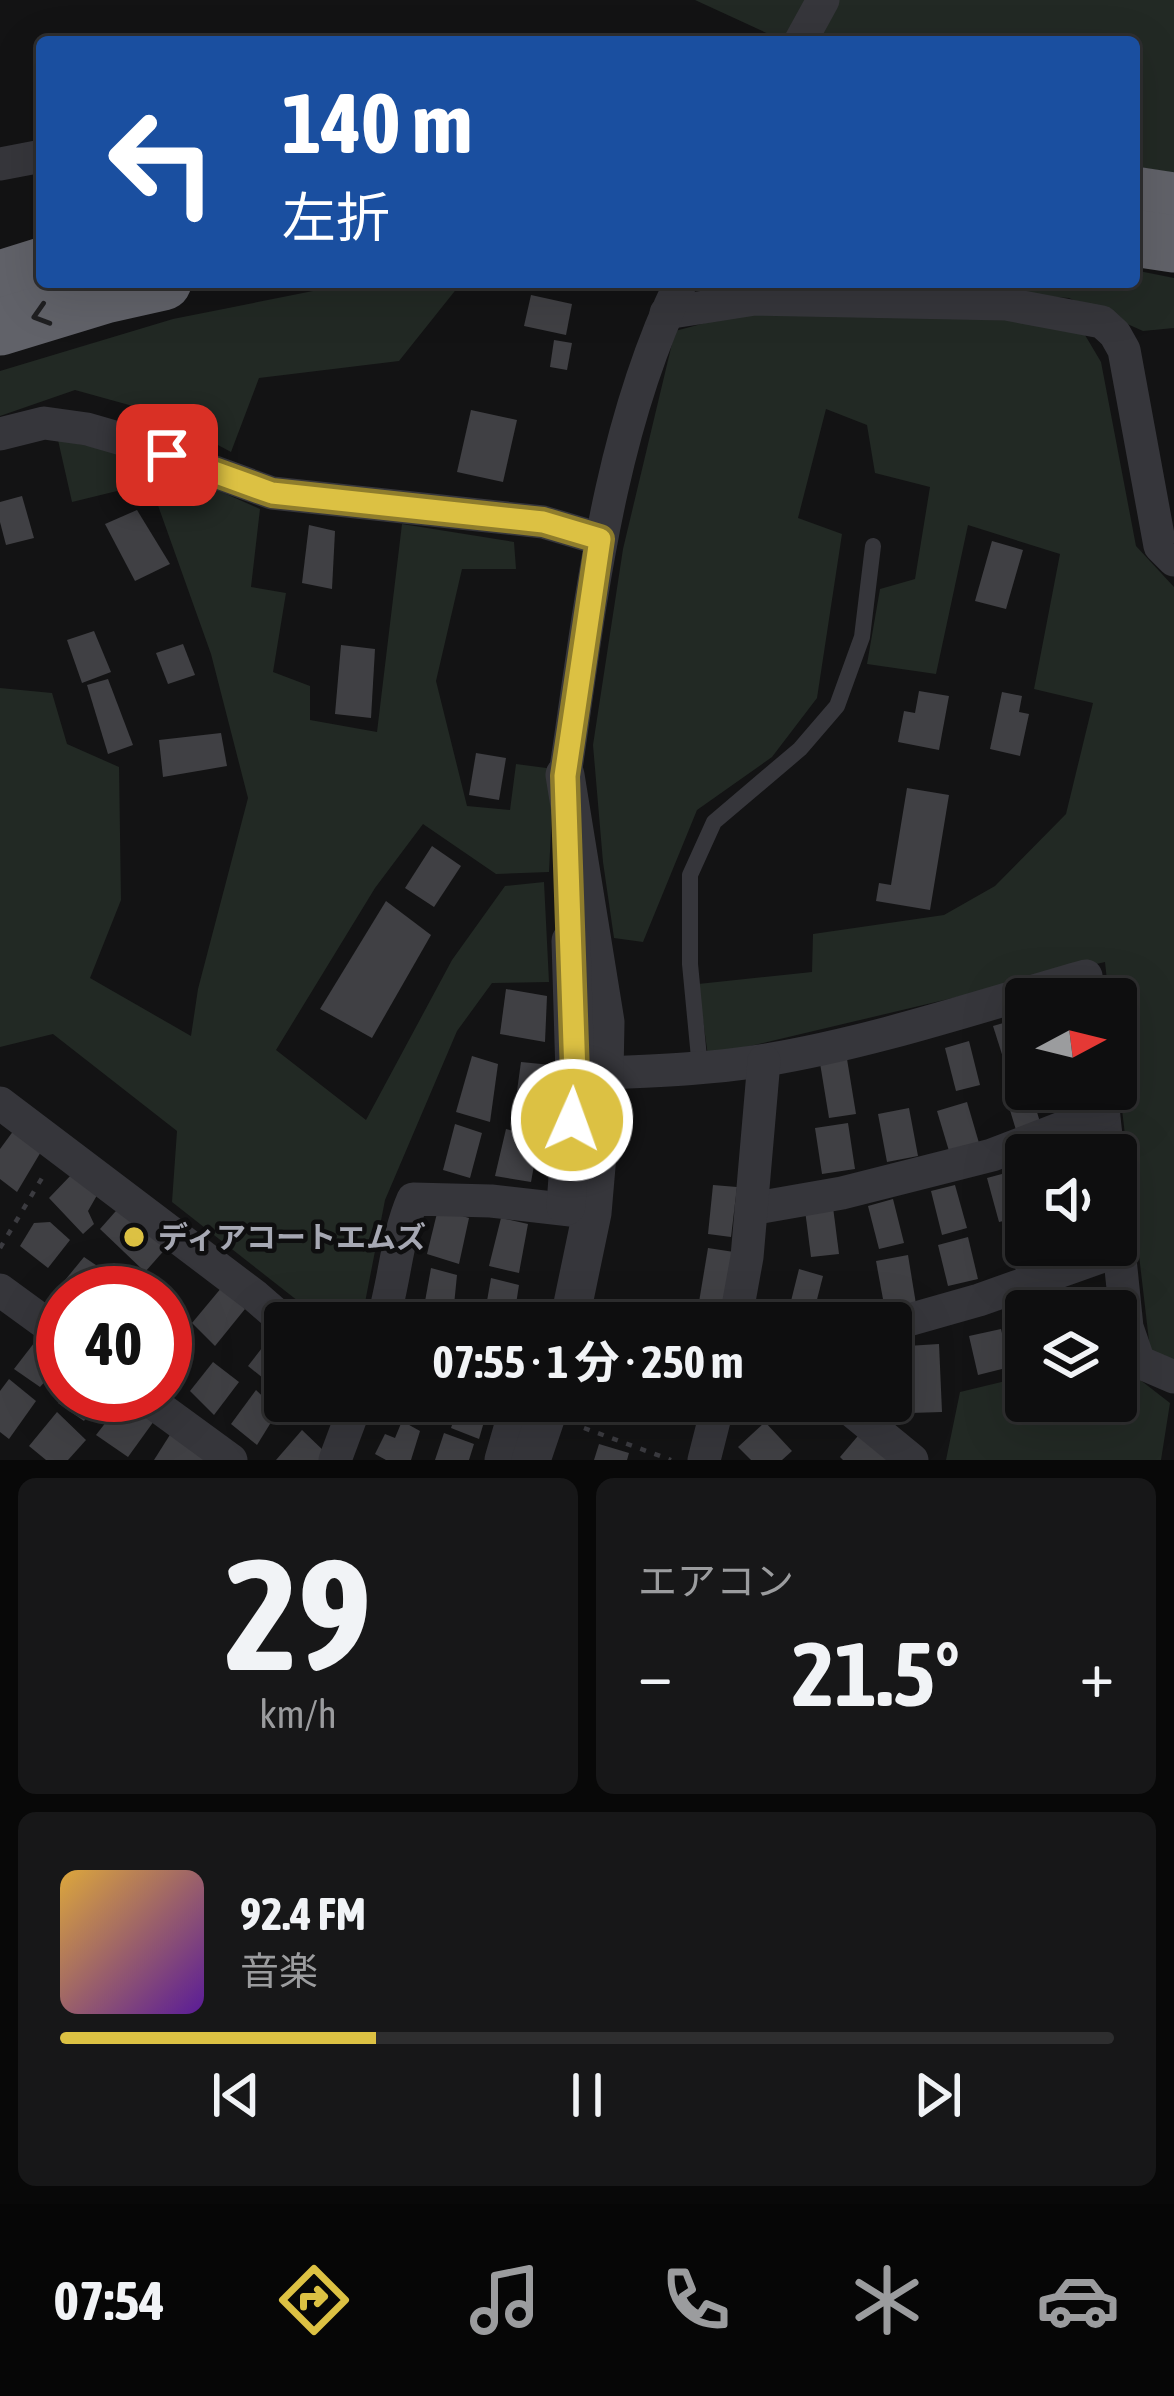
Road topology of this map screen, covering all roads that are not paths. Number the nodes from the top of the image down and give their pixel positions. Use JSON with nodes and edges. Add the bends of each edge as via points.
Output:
{"nodes":[{"id":1,"x":823,"y":0,"type":"edge"},
{"id":2,"x":803,"y":36,"type":"edge"},
{"id":3,"x":36,"y":157,"type":"edge"},
{"id":4,"x":0,"y":164,"type":"edge"},
{"id":5,"x":1140,"y":196,"type":"edge"},
{"id":6,"x":1174,"y":201,"type":"edge"},
{"id":7,"x":1140,"y":239,"type":"edge"},
{"id":8,"x":1174,"y":244,"type":"edge"},
{"id":9,"x":36,"y":268,"type":"edge"},
{"id":10,"x":0,"y":279,"type":"edge"},
{"id":11,"x":136,"y":288,"type":"edge"},
{"id":12,"x":675,"y":295,"type":"edge"},
{"id":13,"x":0,"y":327,"type":"edge"},
{"id":14,"x":0,"y":434,"type":"edge"},
{"id":15,"x":600,"y":539,"type":"junction"},
{"id":16,"x":873,"y":546,"type":"dead end"},
{"id":17,"x":1174,"y":560,"type":"edge"},
{"id":18,"x":565,"y":776,"type":"joint"},
{"id":19,"x":1005,"y":999,"type":"edge"},
{"id":20,"x":764,"y":1060,"type":"junction"},
{"id":21,"x":700,"y":1068,"type":"junction"},
{"id":22,"x":589,"y":1074,"type":"junction"},
{"id":23,"x":0,"y":1103,"type":"edge"},
{"id":24,"x":1084,"y":1110,"type":"edge"},
{"id":25,"x":751,"y":1209,"type":"junction"},
{"id":26,"x":579,"y":1211,"type":"junction"},
{"id":27,"x":1052,"y":1266,"type":"edge"},
{"id":28,"x":1121,"y":1266,"type":"edge"},
{"id":29,"x":0,"y":1290,"type":"edge"},
{"id":30,"x":389,"y":1302,"type":"edge"},
{"id":31,"x":550,"y":1302,"type":"edge"},
{"id":32,"x":571,"y":1302,"type":"edge"},
{"id":33,"x":739,"y":1302,"type":"edge"},
{"id":34,"x":264,"y":1304,"type":"edge"},
{"id":35,"x":36,"y":1316,"type":"edge"},
{"id":36,"x":912,"y":1318,"type":"edge"},
{"id":37,"x":1174,"y":1377,"type":"edge"},
{"id":38,"x":179,"y":1422,"type":"edge"},
{"id":39,"x":349,"y":1422,"type":"edge"},
{"id":40,"x":515,"y":1422,"type":"edge"},
{"id":41,"x":543,"y":1422,"type":"edge"},
{"id":42,"x":714,"y":1422,"type":"edge"},
{"id":43,"x":867,"y":1422,"type":"edge"},
{"id":44,"x":231,"y":1460,"type":"edge"},
{"id":45,"x":335,"y":1460,"type":"edge"},
{"id":46,"x":504,"y":1460,"type":"edge"},
{"id":47,"x":531,"y":1460,"type":"edge"},
{"id":48,"x":704,"y":1460,"type":"edge"},
{"id":49,"x":912,"y":1460,"type":"edge"}],
"edges":[{"from":1,"to":2,"type":"street"},
{"from":3,"to":4,"type":"street"},
{"from":5,"to":6,"type":"highway"},
{"from":7,"to":8,"type":"highway"},
{"from":9,"to":10,"type":"highway"},
{"from":11,"to":13,"type":"highway","one_way":true},
{"from":12,"to":15,"type":"street","via":[[636,398]]},
{"from":12,"to":17,"type":"street","via":[[1006,304],[1102,322],[1124,350],[1160,545]]},
{"from":14,"to":15,"type":"street","via":[[44,423],[87,429],[272,493],[543,522]]},
{"from":15,"to":18,"type":"street"},
{"from":16,"to":21,"type":"lane","via":[[862,637],[836,706],[800,749],[714,822],[689,874]]},
{"from":18,"to":22,"type":"street"},
{"from":19,"to":20,"type":"street"},
{"from":20,"to":21,"type":"street"},
{"from":20,"to":25,"type":"street"},
{"from":21,"to":22,"type":"street"},
{"from":22,"to":26,"type":"street"},
{"from":23,"to":34,"type":"street"},
{"from":24,"to":25,"type":"street","via":[[992,1155]]},
{"from":25,"to":33,"type":"street"},
{"from":26,"to":30,"type":"street","via":[[413,1199]]},
{"from":26,"to":31,"type":"street"},
{"from":26,"to":32,"type":"street"},
{"from":27,"to":36,"type":"street","via":[[979,1300]]},
{"from":28,"to":37,"type":"street","via":[[1139,1362]]},
{"from":29,"to":35,"type":"street"},
{"from":38,"to":44,"type":"street"},
{"from":39,"to":45,"type":"street"},
{"from":40,"to":46,"type":"street"},
{"from":41,"to":47,"type":"street"},
{"from":42,"to":48,"type":"street"},
{"from":43,"to":49,"type":"street"}]}
